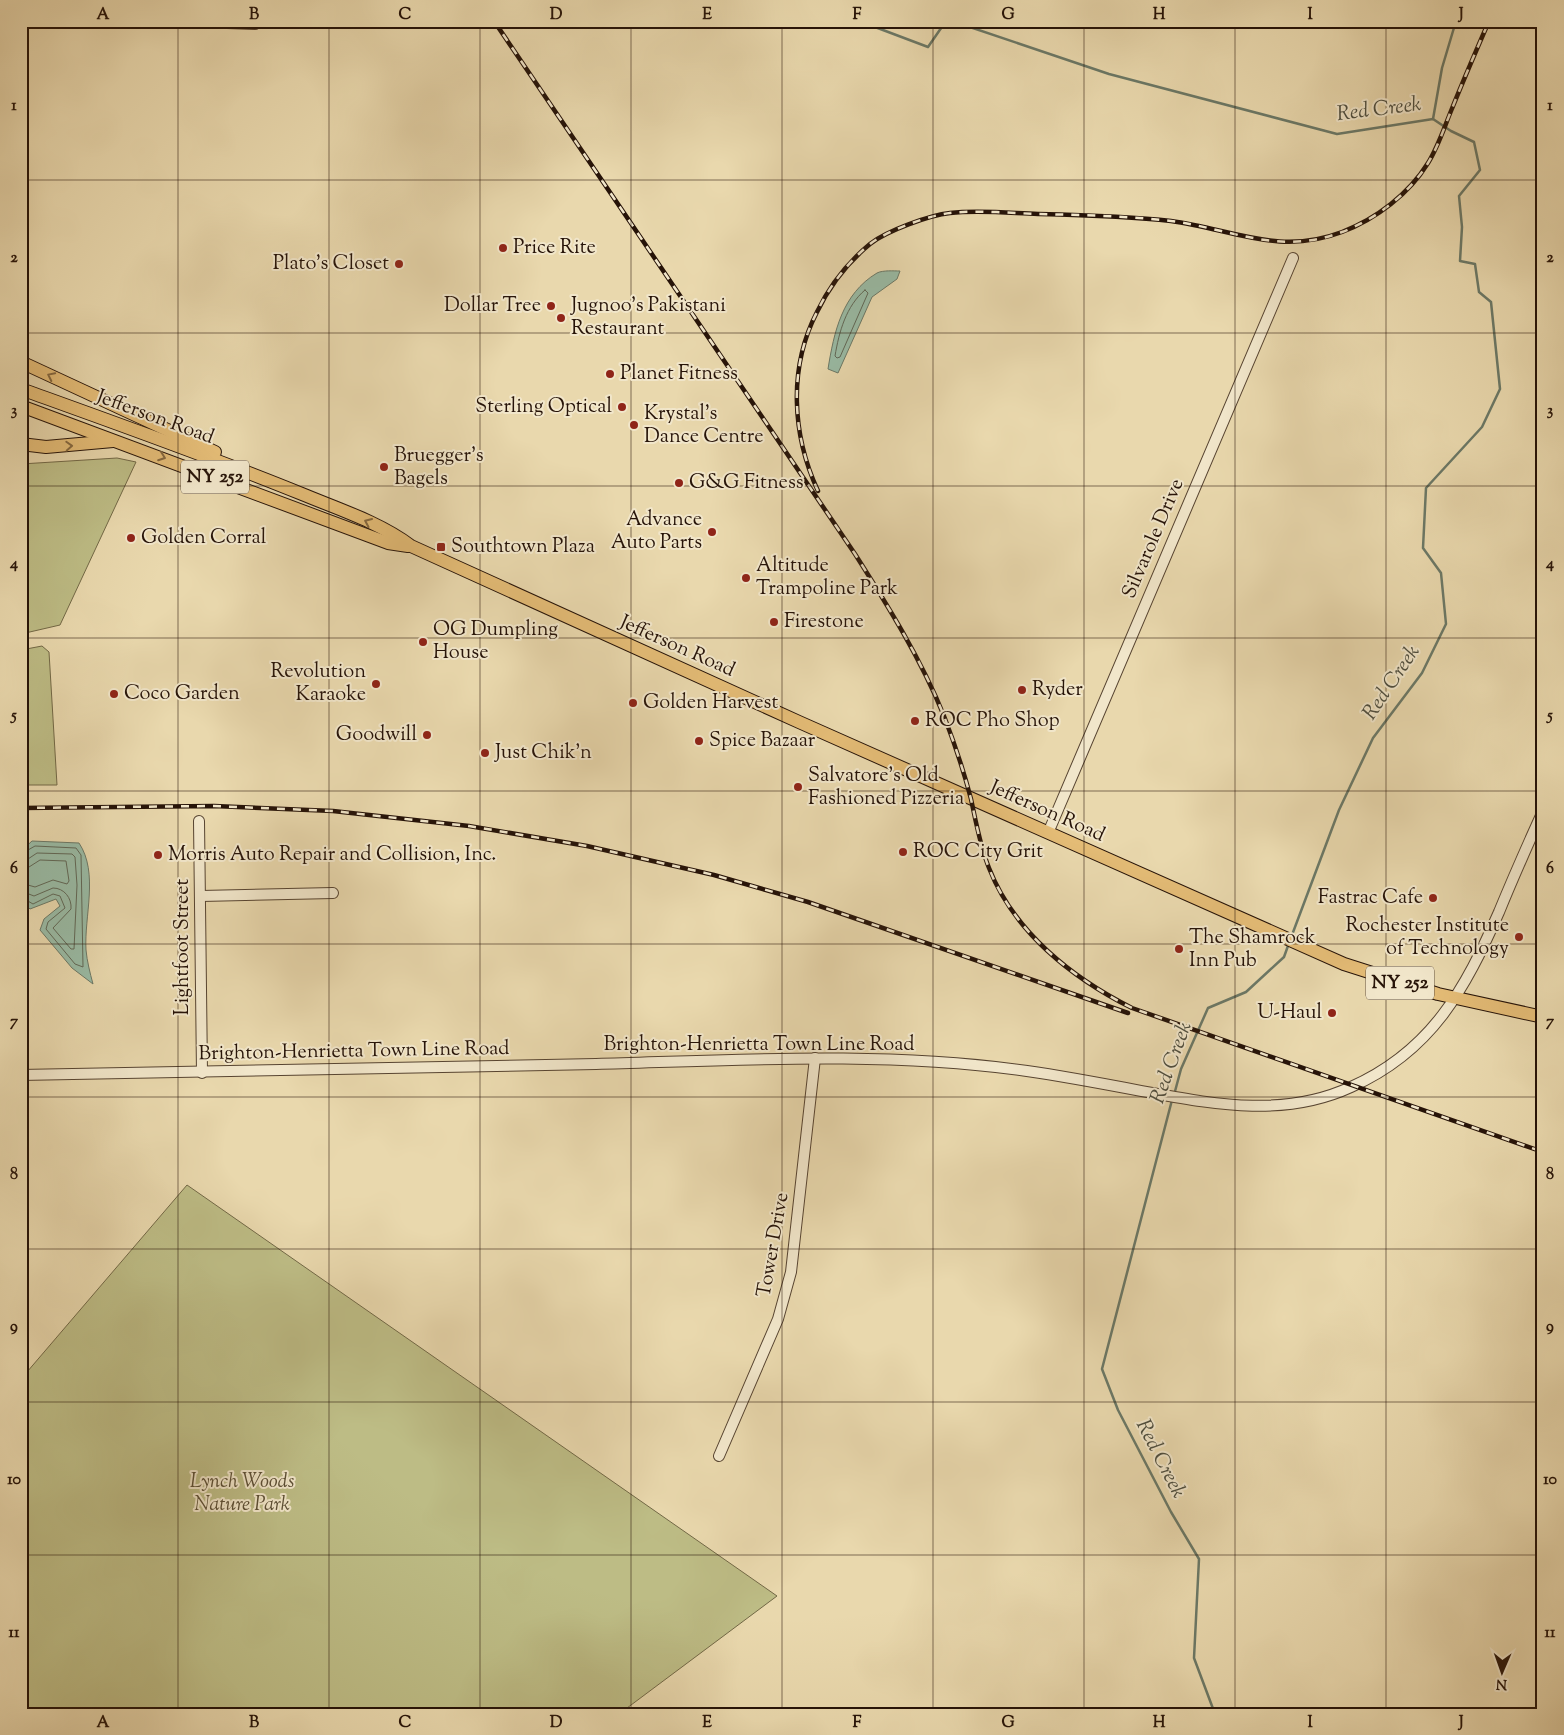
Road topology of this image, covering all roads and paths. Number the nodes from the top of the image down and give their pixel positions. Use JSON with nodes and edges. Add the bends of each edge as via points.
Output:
{"nodes":[{"id":1,"x":171,"y":21,"type":"edge"},
{"id":2,"x":256,"y":24,"type":"dead end"},
{"id":3,"x":1293,"y":258,"type":"dead end"},
{"id":4,"x":21,"y":362,"type":"edge"},
{"id":5,"x":21,"y":389,"type":"edge"},
{"id":6,"x":21,"y":406,"type":"edge"},
{"id":7,"x":116,"y":440,"type":"junction"},
{"id":8,"x":21,"y":444,"type":"edge"},
{"id":9,"x":272,"y":482,"type":"junction"},
{"id":10,"x":411,"y":546,"type":"junction"},
{"id":11,"x":1543,"y":811,"type":"edge"},
{"id":12,"x":199,"y":821,"type":"dead end"},
{"id":13,"x":1048,"y":833,"type":"junction"},
{"id":14,"x":333,"y":893,"type":"dead end"},
{"id":15,"x":201,"y":896,"type":"junction"},
{"id":16,"x":1456,"y":999,"type":"junction"},
{"id":17,"x":1543,"y":1017,"type":"edge"},
{"id":18,"x":815,"y":1058,"type":"junction"},
{"id":19,"x":202,"y":1073,"type":"junction"},
{"id":20,"x":21,"y":1075,"type":"edge"},
{"id":21,"x":719,"y":1456,"type":"dead end"}],
"edges":[{"from":1,"to":2,"type":"street"},
{"from":3,"to":13,"type":"street","name":"Silvarole Drive"},
{"from":9,"to":4,"type":"main road","one_way":true,"via":[[250,468]]},
{"from":5,"to":9,"type":"main road","name":"Jefferson Road","number":"NY 252"},
{"from":6,"to":7,"type":"main road","name":"Jefferson Road","number":"NY 252"},
{"from":8,"to":7,"type":"main road","one_way":true,"via":[[46,447]]},
{"from":7,"to":10,"type":"main road","name":"Jefferson Road","number":"NY 252","one_way":true,"via":[[388,543]]},
{"from":10,"to":9,"type":"main road","name":"Jefferson Road","number":"NY 252","one_way":true,"via":[[394,533]]},
{"from":10,"to":13,"type":"main road","name":"Jefferson Road","number":"NY 252"},
{"from":11,"to":16,"type":"street","name":"Brighton-Henrietta Town Line Road","via":[[1479,956]]},
{"from":12,"to":15,"type":"street","name":"Lightfoot Street"},
{"from":13,"to":16,"type":"main road","name":"Jefferson Road","number":"NY 252","via":[[1302,946],[1378,976]]},
{"from":14,"to":15,"type":"street"},
{"from":15,"to":19,"type":"street","name":"Lightfoot Street"},
{"from":16,"to":17,"type":"main road","name":"Jefferson Road","number":"NY 252"},
{"from":16,"to":18,"type":"street","name":"Brighton-Henrietta Town Line Road","via":[[1413,1049],[1373,1076],[1322,1098],[1277,1106],[1232,1106],[978,1065]]},
{"from":18,"to":19,"type":"street","name":"Brighton-Henrietta Town Line Road"},
{"from":18,"to":21,"type":"street","name":"Tower Drive","via":[[796,1236],[787,1289],[778,1319]]},
{"from":19,"to":20,"type":"street","name":"Brighton-Henrietta Town Line Road"}]}
